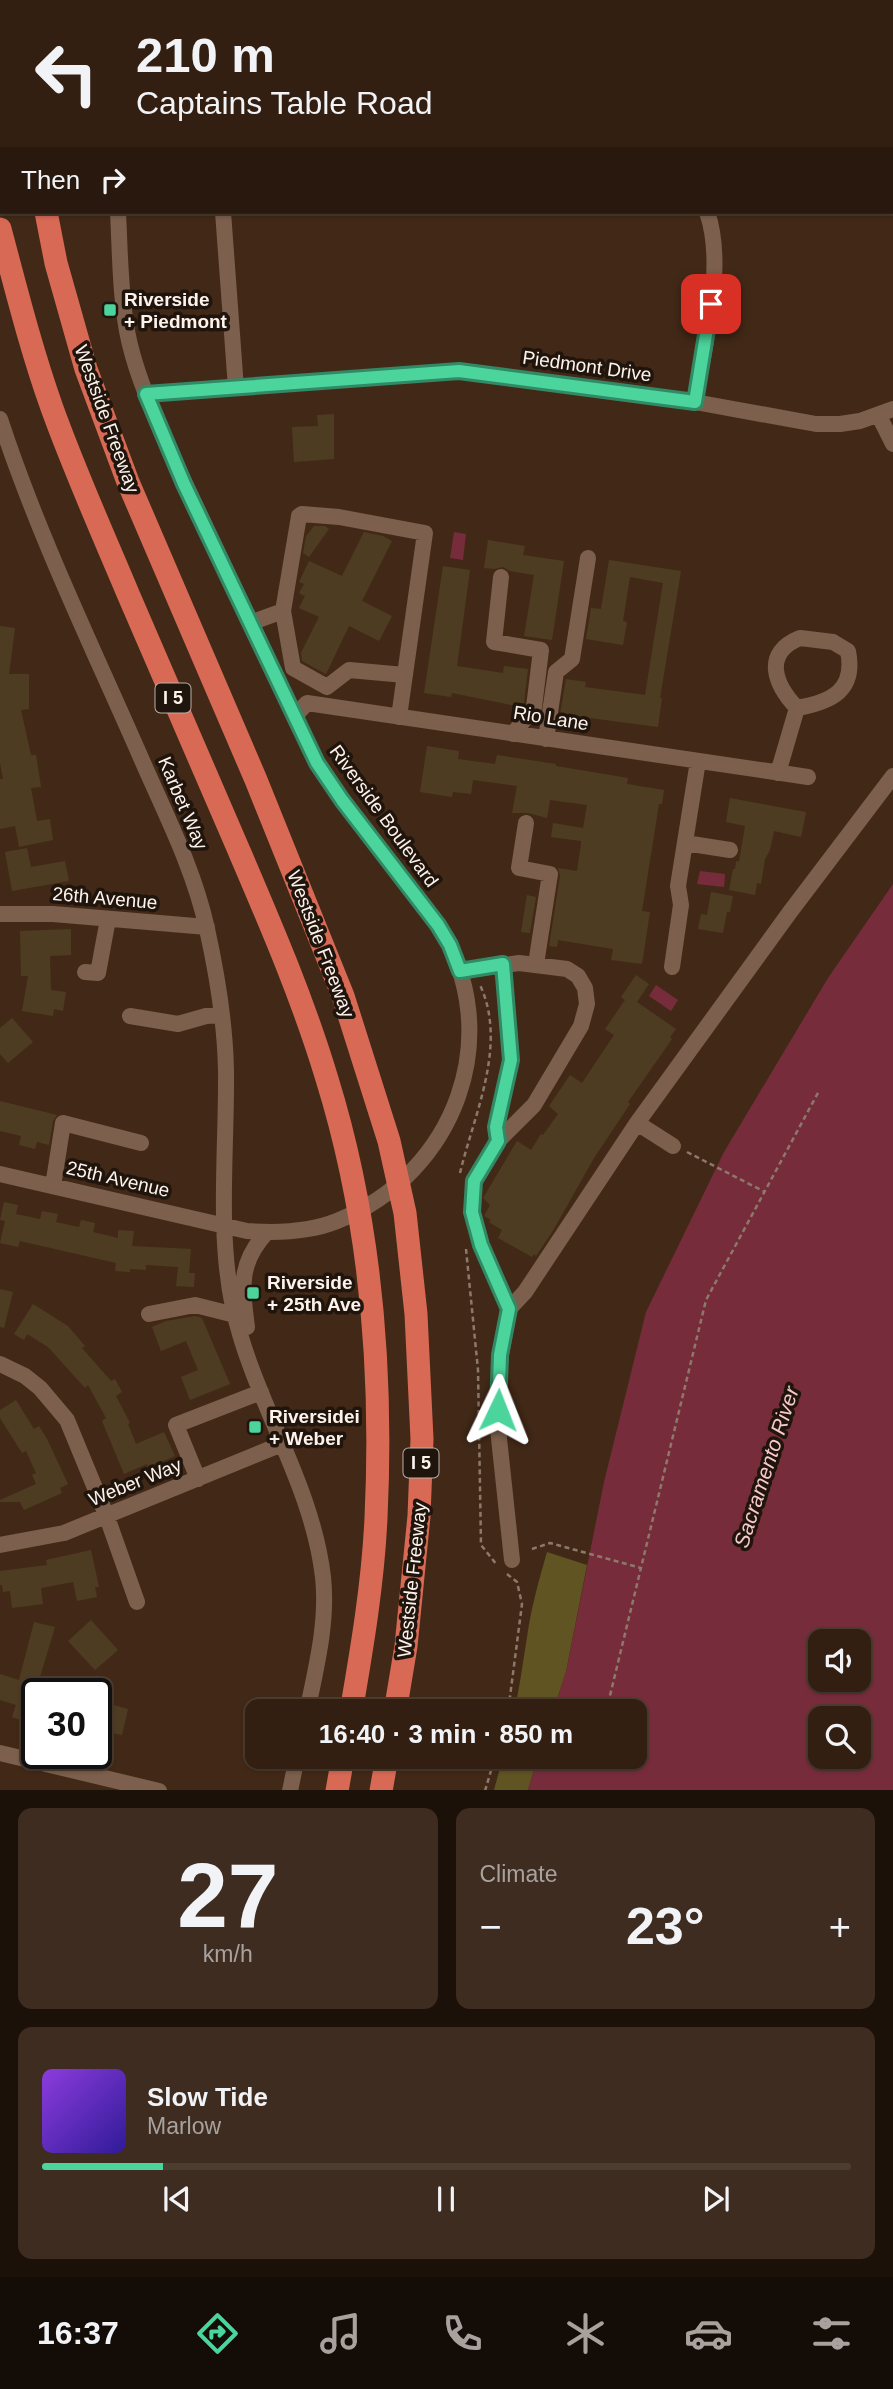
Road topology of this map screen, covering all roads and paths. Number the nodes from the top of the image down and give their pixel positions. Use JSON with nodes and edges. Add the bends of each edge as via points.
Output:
{"nodes":[{"id":1,"x":46,"y":214,"type":"edge"},
{"id":2,"x":118,"y":214,"type":"edge"},
{"id":3,"x":223,"y":214,"type":"edge"},
{"id":4,"x":708,"y":214,"type":"edge"},
{"id":5,"x":0,"y":229,"type":"edge"},
{"id":6,"x":236,"y":388,"type":"junction"},
{"id":7,"x":146,"y":394,"type":"junction"},
{"id":8,"x":695,"y":402,"type":"junction"},
{"id":9,"x":886,"y":413,"type":"edge"},
{"id":10,"x":0,"y":419,"type":"edge"},
{"id":11,"x":3,"y":438,"type":"edge"},
{"id":12,"x":893,"y":444,"type":"edge"},
{"id":13,"x":589,"y":558,"type":"dead end"},
{"id":14,"x":501,"y":577,"type":"dead end"},
{"id":15,"x":283,"y":611,"type":"junction"},
{"id":16,"x":250,"y":623,"type":"junction"},
{"id":17,"x":405,"y":675,"type":"junction"},
{"id":18,"x":327,"y":687,"type":"junction"},
{"id":19,"x":325,"y":705,"type":"junction"},
{"id":20,"x":797,"y":708,"type":"junction"},
{"id":21,"x":294,"y":717,"type":"junction"},
{"id":22,"x":399,"y":717,"type":"junction"},
{"id":23,"x":513,"y":734,"type":"junction"},
{"id":24,"x":546,"y":739,"type":"junction"},
{"id":25,"x":698,"y":761,"type":"junction"},
{"id":26,"x":778,"y":773,"type":"junction"},
{"id":27,"x":893,"y":776,"type":"edge"},
{"id":28,"x":808,"y":777,"type":"dead end"},
{"id":29,"x":526,"y":823,"type":"dead end"},
{"id":30,"x":685,"y":843,"type":"junction"},
{"id":31,"x":730,"y":849,"type":"dead end"},
{"id":32,"x":0,"y":914,"type":"edge"},
{"id":33,"x":108,"y":919,"type":"junction"},
{"id":34,"x":207,"y":927,"type":"junction"},
{"id":35,"x":503,"y":964,"type":"junction"},
{"id":36,"x":536,"y":964,"type":"junction"},
{"id":37,"x":672,"y":967,"type":"dead end"},
{"id":38,"x":460,"y":971,"type":"junction"},
{"id":39,"x":85,"y":972,"type":"dead end"},
{"id":40,"x":480,"y":985,"type":"dead end"},
{"id":41,"x":221,"y":1015,"type":"junction"},
{"id":42,"x":130,"y":1017,"type":"dead end"},
{"id":43,"x":819,"y":1091,"type":"dead end"},
{"id":44,"x":637,"y":1123,"type":"junction"},
{"id":45,"x":498,"y":1141,"type":"junction"},
{"id":46,"x":141,"y":1143,"type":"dead end"},
{"id":47,"x":680,"y":1149,"type":"joint"},
{"id":48,"x":0,"y":1174,"type":"edge"},
{"id":49,"x":459,"y":1178,"type":"dead end"},
{"id":50,"x":54,"y":1186,"type":"junction"},
{"id":51,"x":765,"y":1192,"type":"junction"},
{"id":52,"x":226,"y":1226,"type":"junction"},
{"id":53,"x":267,"y":1232,"type":"junction"},
{"id":54,"x":466,"y":1244,"type":"dead end"},
{"id":55,"x":509,"y":1309,"type":"junction"},
{"id":56,"x":149,"y":1314,"type":"dead end"},
{"id":57,"x":235,"y":1315,"type":"junction"},
{"id":58,"x":243,"y":1347,"type":"junction"},
{"id":59,"x":0,"y":1364,"type":"edge"},
{"id":60,"x":261,"y":1392,"type":"junction"},
{"id":61,"x":282,"y":1444,"type":"junction"},
{"id":62,"x":198,"y":1479,"type":"junction"},
{"id":63,"x":107,"y":1517,"type":"junction"},
{"id":64,"x":0,"y":1545,"type":"edge"},
{"id":65,"x":532,"y":1549,"type":"dead end"},
{"id":66,"x":506,"y":1567,"type":"junction"},
{"id":67,"x":641,"y":1568,"type":"junction"},
{"id":68,"x":137,"y":1602,"type":"dead end"},
{"id":69,"x":309,"y":1699,"type":"edge"},
{"id":70,"x":353,"y":1699,"type":"edge"},
{"id":71,"x":397,"y":1699,"type":"edge"},
{"id":72,"x":510,"y":1699,"type":"edge"},
{"id":73,"x":609,"y":1699,"type":"edge"},
{"id":74,"x":0,"y":1753,"type":"edge"},
{"id":75,"x":294,"y":1769,"type":"edge"},
{"id":76,"x":341,"y":1769,"type":"edge"},
{"id":77,"x":385,"y":1769,"type":"edge"},
{"id":78,"x":491,"y":1769,"type":"edge"},
{"id":79,"x":159,"y":1790,"type":"edge"},
{"id":80,"x":290,"y":1790,"type":"edge"},
{"id":81,"x":337,"y":1790,"type":"edge"},
{"id":82,"x":381,"y":1790,"type":"edge"},
{"id":83,"x":485,"y":1790,"type":"edge"}],
"edges":[{"from":1,"to":71,"type":"highway","name":"Westside Freeway","number":"I 5","via":[[86,369],[128,482],[324,946],[388,1141],[405,1213],[422,1439],[407,1646]]},
{"from":2,"to":7,"type":"street","name":"Riverside Boulevard","via":[[127,330]]},
{"from":3,"to":6,"type":"street"},
{"from":4,"to":8,"type":"street","via":[[716,260]]},
{"from":5,"to":70,"type":"highway","name":"Westside Freeway","number":"I 5","via":[[52,407],[286,960],[328,1080],[349,1166],[373,1309],[379,1415],[376,1521]]},
{"from":6,"to":7,"type":"street","name":"Piedmont Drive"},
{"from":6,"to":8,"type":"street","name":"Piedmont Drive","via":[[459,371]]},
{"from":7,"to":16,"type":"street","name":"Riverside Boulevard"},
{"from":8,"to":9,"type":"street","name":"Piedmont Drive","via":[[816,424],[840,424]]},
{"from":9,"to":12,"type":"street"},
{"from":10,"to":11,"type":"street","name":"Karbet Way"},
{"from":11,"to":34,"type":"street","name":"Karbet Way","via":[[183,853]]},
{"from":13,"to":24,"type":"street","via":[[572,659],[556,672]]},
{"from":14,"to":23,"type":"street","via":[[494,642],[541,650],[534,707]]},
{"from":15,"to":16,"type":"street"},
{"from":15,"to":17,"type":"street","via":[[302,514],[425,533]]},
{"from":15,"to":18,"type":"street","via":[[293,668]]},
{"from":16,"to":21,"type":"street","name":"Riverside Boulevard"},
{"from":17,"to":18,"type":"street","via":[[349,670]]},
{"from":17,"to":22,"type":"street"},
{"from":18,"to":19,"type":"street"},
{"from":19,"to":21,"type":"street","name":"Rio Lane","via":[[307,703]]},
{"from":19,"to":22,"type":"street","name":"Rio Lane"},
{"from":20,"to":20,"type":"street","via":[[775,673],[786,643],[800,638],[833,642],[848,651],[851,667],[832,699]]},
{"from":20,"to":26,"type":"street"},
{"from":21,"to":38,"type":"street","name":"Riverside Boulevard","via":[[327,780],[438,925]]},
{"from":22,"to":23,"type":"street","name":"Rio Lane"},
{"from":23,"to":24,"type":"street","name":"Rio Lane"},
{"from":24,"to":25,"type":"street","name":"Rio Lane"},
{"from":25,"to":26,"type":"street","name":"Rio Lane"},
{"from":25,"to":30,"type":"street"},
{"from":26,"to":28,"type":"street","name":"Rio Lane"},
{"from":27,"to":44,"type":"street"},
{"from":29,"to":36,"type":"street","via":[[519,868],[550,874]]},
{"from":30,"to":31,"type":"street"},
{"from":30,"to":37,"type":"street"},
{"from":32,"to":33,"type":"street","name":"26th Avenue"},
{"from":33,"to":34,"type":"street","name":"26th Avenue"},
{"from":33,"to":39,"type":"street","via":[[98,974]]},
{"from":34,"to":41,"type":"street","name":"Karbet Way"},
{"from":35,"to":36,"type":"street"},
{"from":35,"to":38,"type":"street"},
{"from":35,"to":45,"type":"street","via":[[511,1060],[496,1127]]},
{"from":36,"to":45,"type":"street","via":[[568,969],[578,976],[587,1004],[580,1026],[534,1105]]},
{"from":38,"to":53,"type":"street","name":"Riverside Boulevard","via":[[468,1020],[465,1071],[455,1107],[432,1149],[375,1202],[320,1226]]},
{"from":40,"to":49,"type":"path","via":[[489,1016],[489,1066]]},
{"from":41,"to":42,"type":"street","via":[[178,1024]]},
{"from":41,"to":52,"type":"street","name":"Karbet Way","via":[[226,1068]]},
{"from":43,"to":51,"type":"path"},
{"from":44,"to":47,"type":"street"},
{"from":44,"to":55,"type":"street","via":[[525,1292]]},
{"from":45,"to":55,"type":"street","via":[[474,1181],[472,1212]]},
{"from":46,"to":50,"type":"street","via":[[63,1123]]},
{"from":47,"to":51,"type":"path"},
{"from":48,"to":50,"type":"street","name":"25th Avenue"},
{"from":50,"to":52,"type":"street","name":"25th Avenue"},
{"from":51,"to":67,"type":"path","via":[[706,1300]]},
{"from":52,"to":53,"type":"street","name":"Riverside Boulevard"},
{"from":52,"to":57,"type":"street"},
{"from":53,"to":58,"type":"street","via":[[254,1245],[244,1267],[247,1330]]},
{"from":54,"to":66,"type":"path","via":[[478,1370],[481,1545]]},
{"from":55,"to":66,"type":"street","via":[[500,1355],[498,1429]]},
{"from":56,"to":57,"type":"street","via":[[195,1305]]},
{"from":57,"to":58,"type":"street"},
{"from":58,"to":60,"type":"street"},
{"from":59,"to":63,"type":"street","via":[[26,1376],[67,1420]]},
{"from":60,"to":61,"type":"street"},
{"from":60,"to":62,"type":"street","via":[[176,1425]]},
{"from":61,"to":62,"type":"street","name":"Weber Way"},
{"from":61,"to":69,"type":"street","via":[[313,1527],[323,1577],[319,1647]]},
{"from":62,"to":63,"type":"street","name":"Weber Way"},
{"from":63,"to":64,"type":"street","name":"Weber Way","via":[[64,1533]]},
{"from":63,"to":68,"type":"street"},
{"from":65,"to":67,"type":"path","via":[[550,1544]]},
{"from":66,"to":72,"type":"path","via":[[517,1582],[522,1604]]},
{"from":67,"to":73,"type":"path"},
{"from":74,"to":79,"type":"street"},
{"from":75,"to":80,"type":"street"},
{"from":76,"to":81,"type":"highway"},
{"from":77,"to":82,"type":"highway"},
{"from":78,"to":83,"type":"path"}]}
